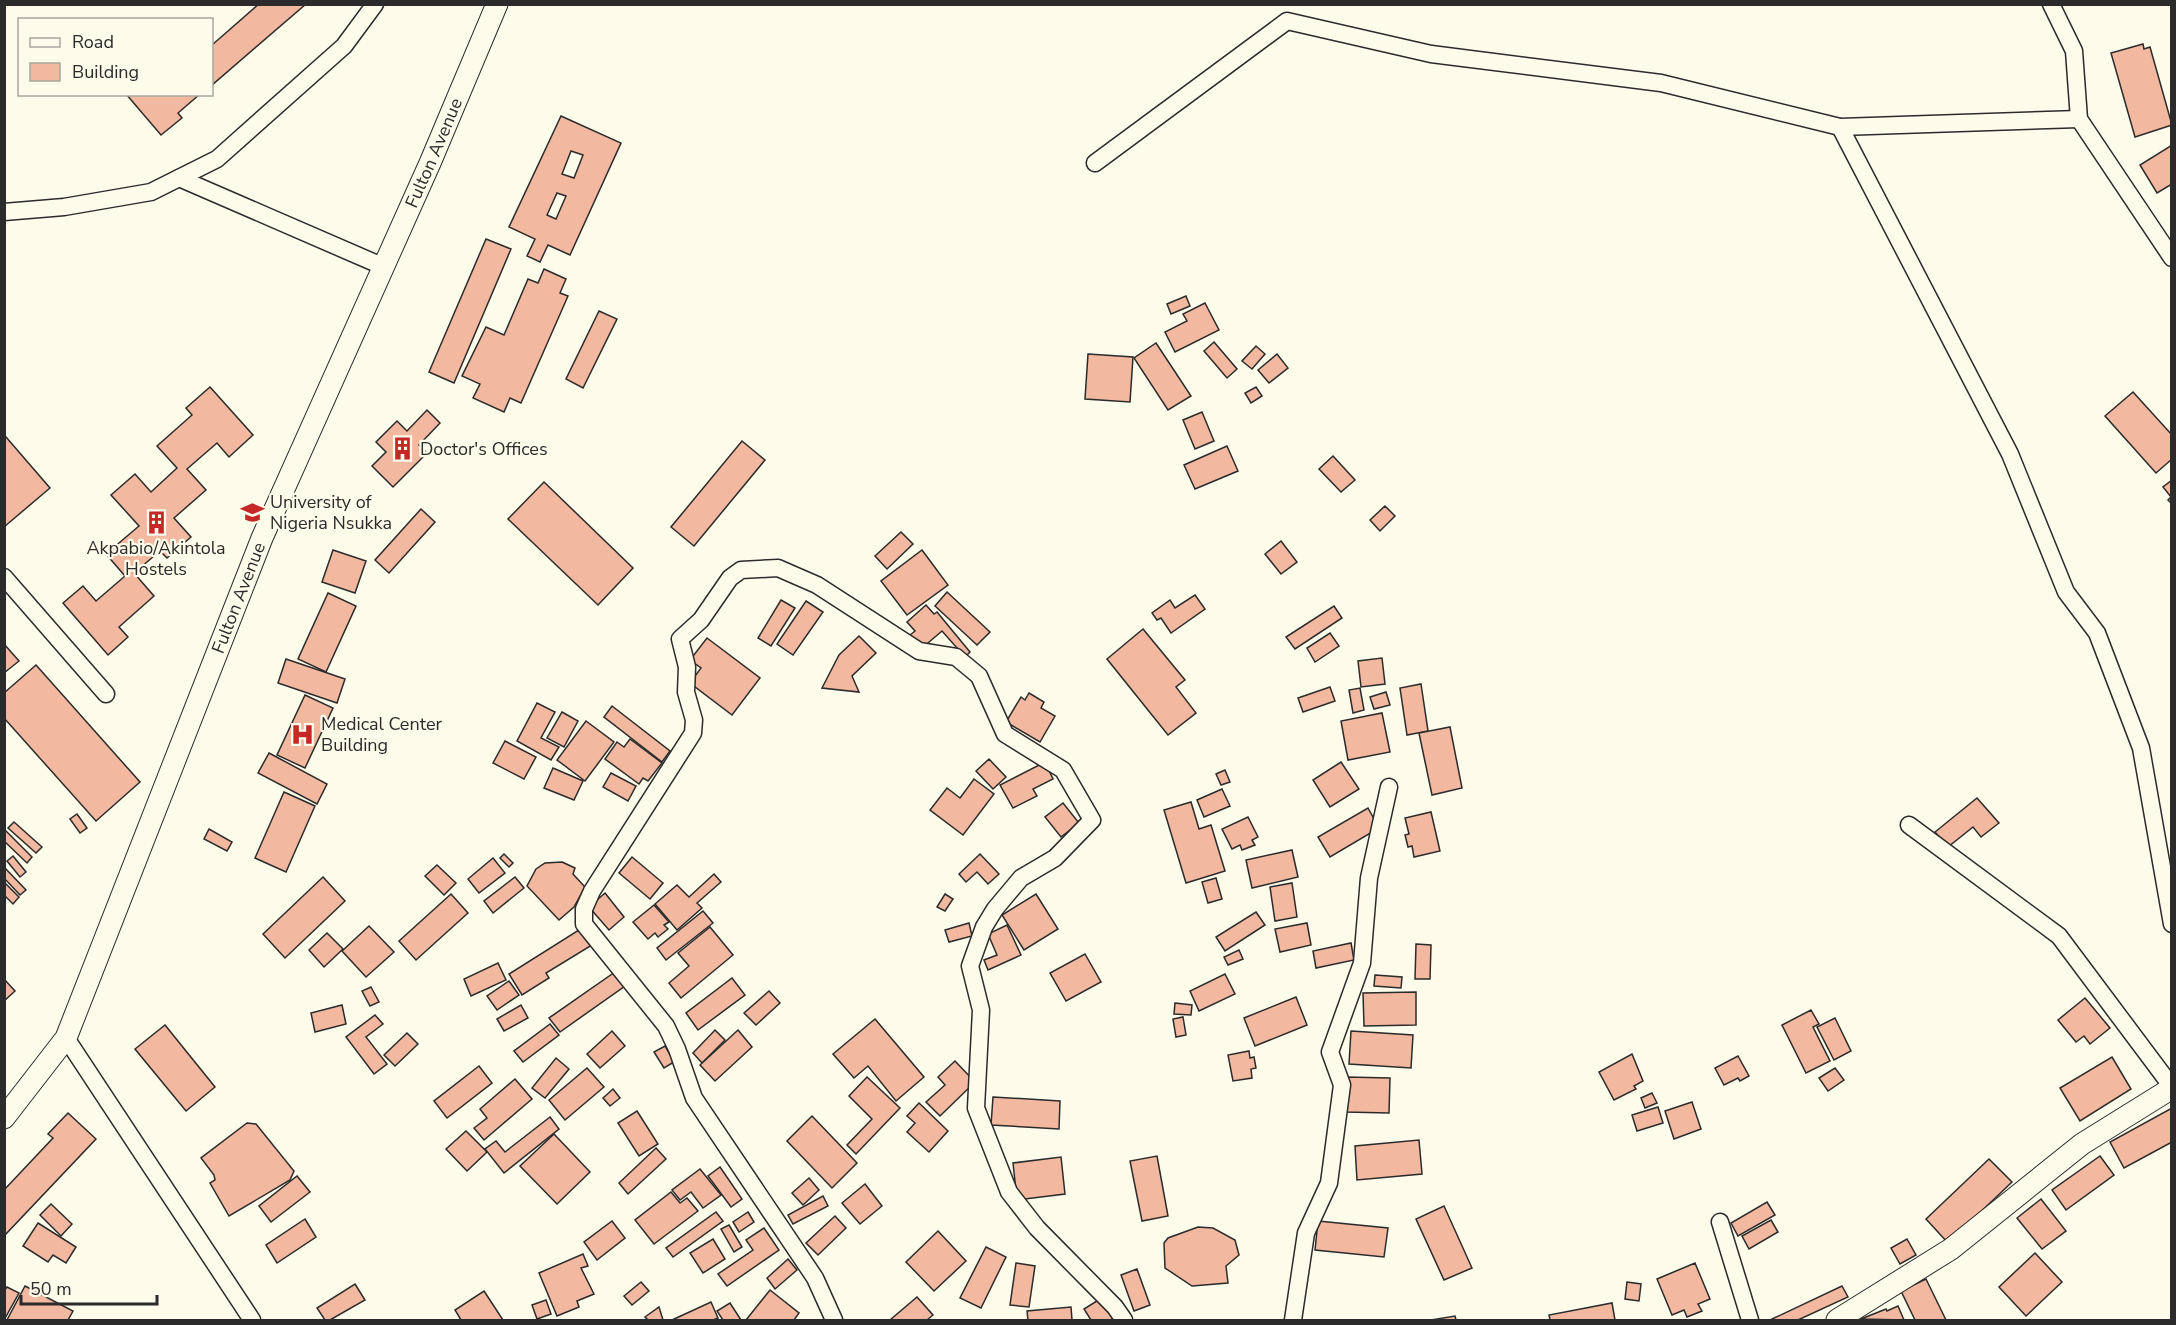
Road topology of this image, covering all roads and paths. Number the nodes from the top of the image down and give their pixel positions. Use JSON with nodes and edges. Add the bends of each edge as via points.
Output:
{"nodes":[{"id":1,"x":375,"y":4,"type":"edge"},
{"id":2,"x":497,"y":4,"type":"edge"},
{"id":3,"x":2051,"y":4,"type":"edge"},
{"id":4,"x":2079,"y":118,"type":"junction"},
{"id":5,"x":1840,"y":126,"type":"junction"},
{"id":6,"x":1095,"y":163,"type":"dead end"},
{"id":7,"x":179,"y":178,"type":"junction"},
{"id":8,"x":4,"y":212,"type":"edge"},
{"id":9,"x":2172,"y":258,"type":"edge"},
{"id":10,"x":382,"y":266,"type":"junction"},
{"id":11,"x":4,"y":577,"type":"edge"},
{"id":12,"x":106,"y":694,"type":"dead end"},
{"id":13,"x":1389,"y":787,"type":"dead end"},
{"id":14,"x":1909,"y":825,"type":"dead end"},
{"id":15,"x":2172,"y":924,"type":"edge"},
{"id":16,"x":66,"y":1038,"type":"junction"},
{"id":17,"x":2172,"y":1087,"type":"edge"},
{"id":18,"x":4,"y":1118,"type":"edge"},
{"id":19,"x":1720,"y":1222,"type":"dead end"},
{"id":20,"x":252,"y":1320,"type":"edge"},
{"id":21,"x":834,"y":1320,"type":"edge"},
{"id":22,"x":1124,"y":1320,"type":"edge"},
{"id":23,"x":1293,"y":1320,"type":"edge"},
{"id":24,"x":1750,"y":1320,"type":"edge"},
{"id":25,"x":1837,"y":1320,"type":"edge"}],
"edges":[{"from":1,"to":7,"type":"street","via":[[344,46],[218,159]]},
{"from":2,"to":10,"type":"street","name":"Fulton Avenue"},
{"from":3,"to":4,"type":"street","via":[[2074,51]]},
{"from":4,"to":5,"type":"street"},
{"from":4,"to":9,"type":"street"},
{"from":5,"to":6,"type":"street","via":[[1661,83],[1431,54],[1287,21]]},
{"from":5,"to":15,"type":"street","via":[[2010,454],[2066,592],[2097,633],[2141,748]]},
{"from":7,"to":8,"type":"street","via":[[152,192],[64,207]]},
{"from":7,"to":10,"type":"street"},
{"from":10,"to":16,"type":"street","name":"Fulton Avenue","via":[[262,538]]},
{"from":11,"to":12,"type":"street"},
{"from":13,"to":23,"type":"street","via":[[1369,878],[1362,963],[1330,1052],[1342,1085],[1329,1183],[1306,1233]]},
{"from":14,"to":17,"type":"street","via":[[2059,936]]},
{"from":16,"to":18,"type":"street","name":"Fulton Avenue"},
{"from":16,"to":20,"type":"street"},
{"from":17,"to":25,"type":"street","via":[[2082,1144],[1951,1249]]},
{"from":19,"to":24,"type":"street"},
{"from":21,"to":22,"type":"street","via":[[804,1260],[694,1098],[666,1026],[584,924],[584,909],[592,891],[693,733],[694,720],[686,692],[687,667],[680,639],[701,620],[730,578],[741,570],[778,568],[817,585],[919,651],[956,657],[979,676],[1005,734],[1063,770],[1092,820],[1055,858],[1021,878],[984,927],[970,966],[981,1010],[976,1108],[1009,1192],[1037,1228]]}]}
